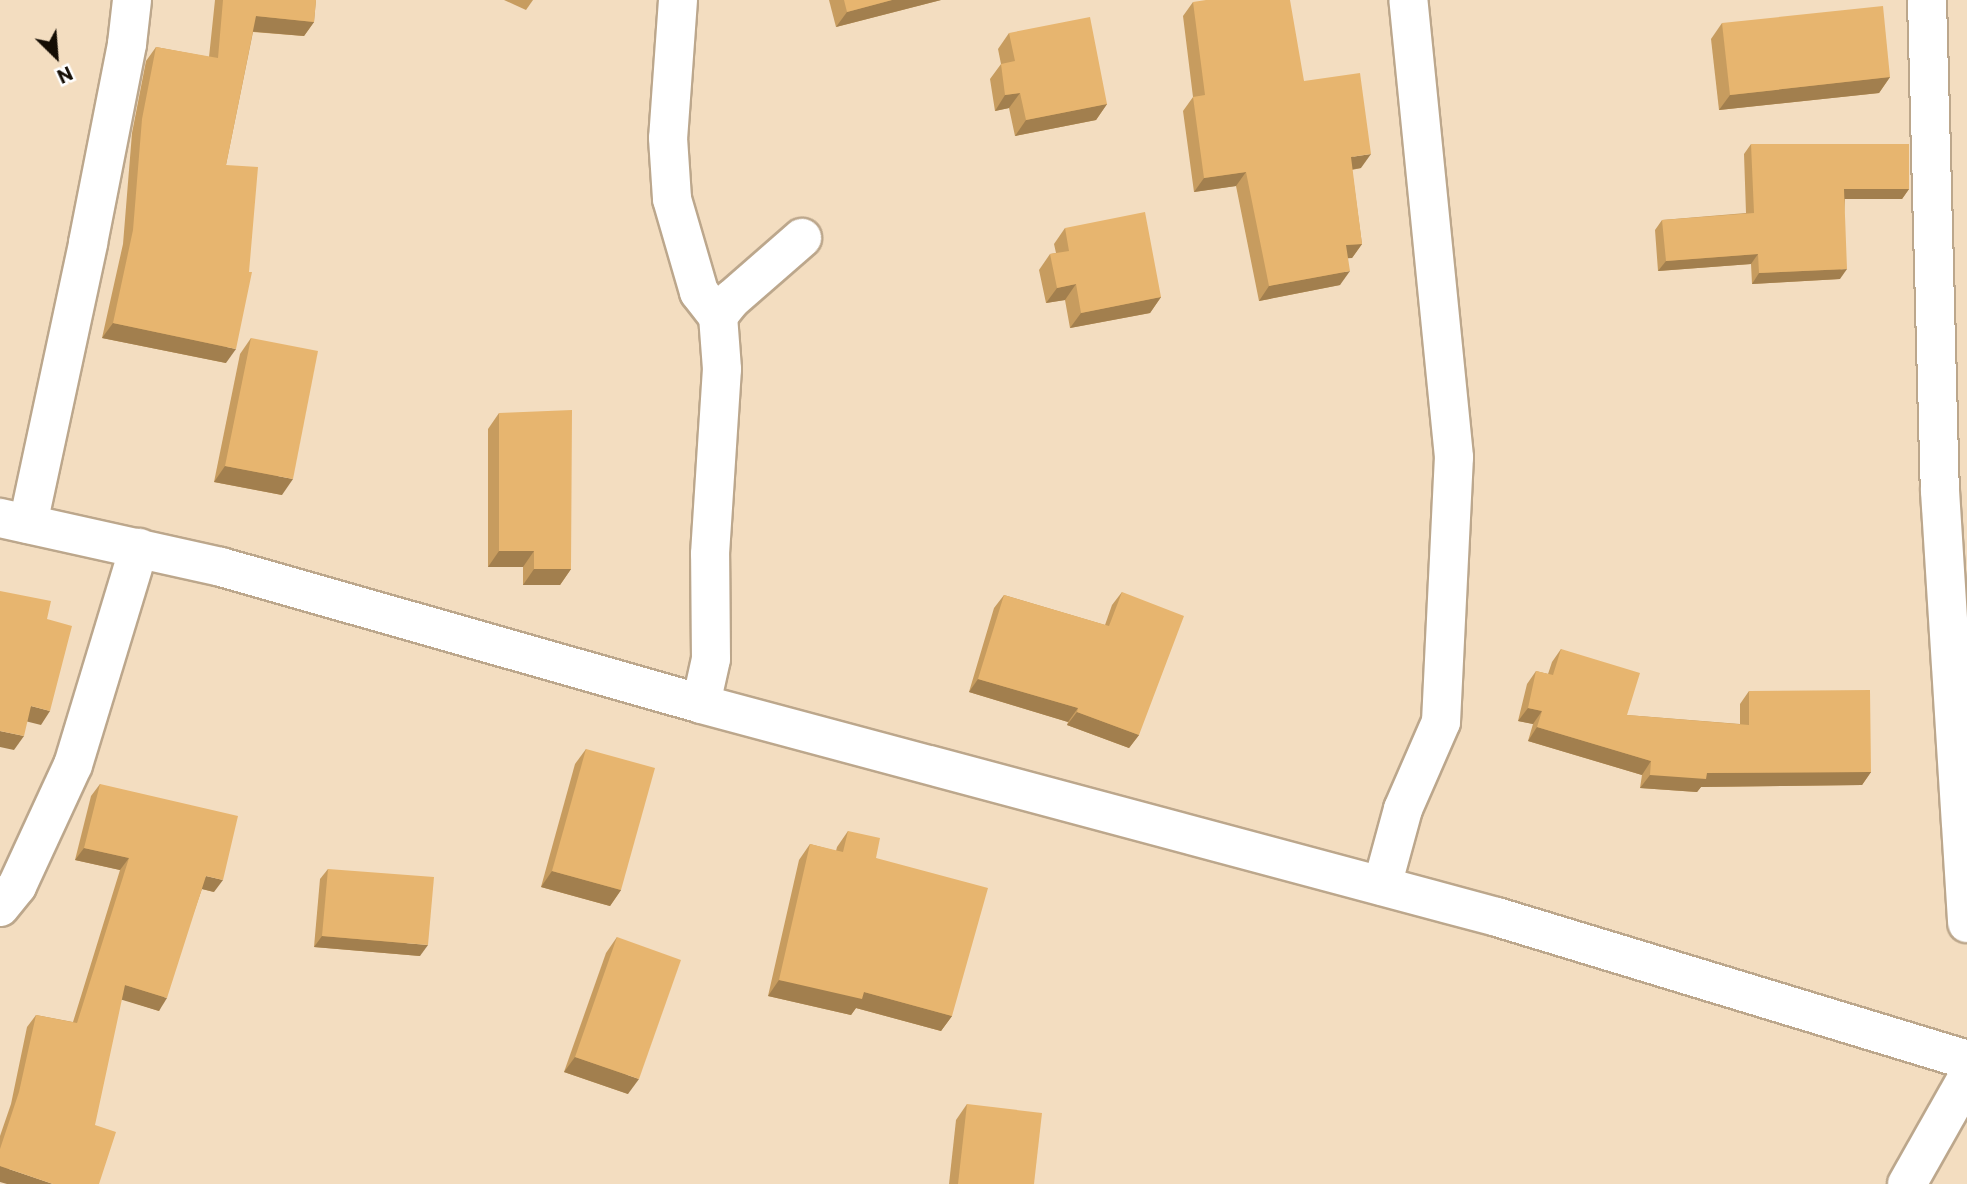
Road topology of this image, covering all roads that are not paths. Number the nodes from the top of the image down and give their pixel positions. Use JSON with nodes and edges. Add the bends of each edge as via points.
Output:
{"nodes":[{"id":1,"x":132,"y":0,"type":"edge"},
{"id":2,"x":678,"y":0,"type":"edge"},
{"id":3,"x":1408,"y":0,"type":"edge"},
{"id":4,"x":1927,"y":0,"type":"edge"},
{"id":5,"x":802,"y":238,"type":"dead end"},
{"id":6,"x":718,"y":316,"type":"junction"},
{"id":7,"x":14,"y":521,"type":"edge"},
{"id":8,"x":139,"y":548,"type":"junction"},
{"id":9,"x":701,"y":704,"type":"junction"},
{"id":10,"x":1381,"y":886,"type":"junction"},
{"id":11,"x":0,"y":907,"type":"edge"},
{"id":12,"x":0,"y":916,"type":"edge"},
{"id":13,"x":1967,"y":923,"type":"edge"},
{"id":14,"x":1967,"y":1060,"type":"edge"},
{"id":15,"x":1967,"y":1078,"type":"edge"},
{"id":16,"x":1907,"y":1184,"type":"edge"}],
"edges":[{"from":1,"to":7,"type":"street","via":[[88,243]]},
{"from":2,"to":6,"type":"street","via":[[668,138],[672,199],[699,292]]},
{"from":3,"to":10,"type":"street","via":[[1454,457],[1441,722],[1403,809]]},
{"from":4,"to":13,"type":"street","via":[[1940,492]]},
{"from":5,"to":6,"type":"street"},
{"from":6,"to":9,"type":"street","via":[[722,369],[710,554],[711,659]]},
{"from":7,"to":8,"type":"street"},
{"from":8,"to":9,"type":"street","via":[[221,567]]},
{"from":8,"to":11,"type":"street","via":[[72,765],[17,887]]},
{"from":9,"to":10,"type":"street"},
{"from":10,"to":14,"type":"street"},
{"from":11,"to":12,"type":"street"},
{"from":15,"to":16,"type":"street"}]}
